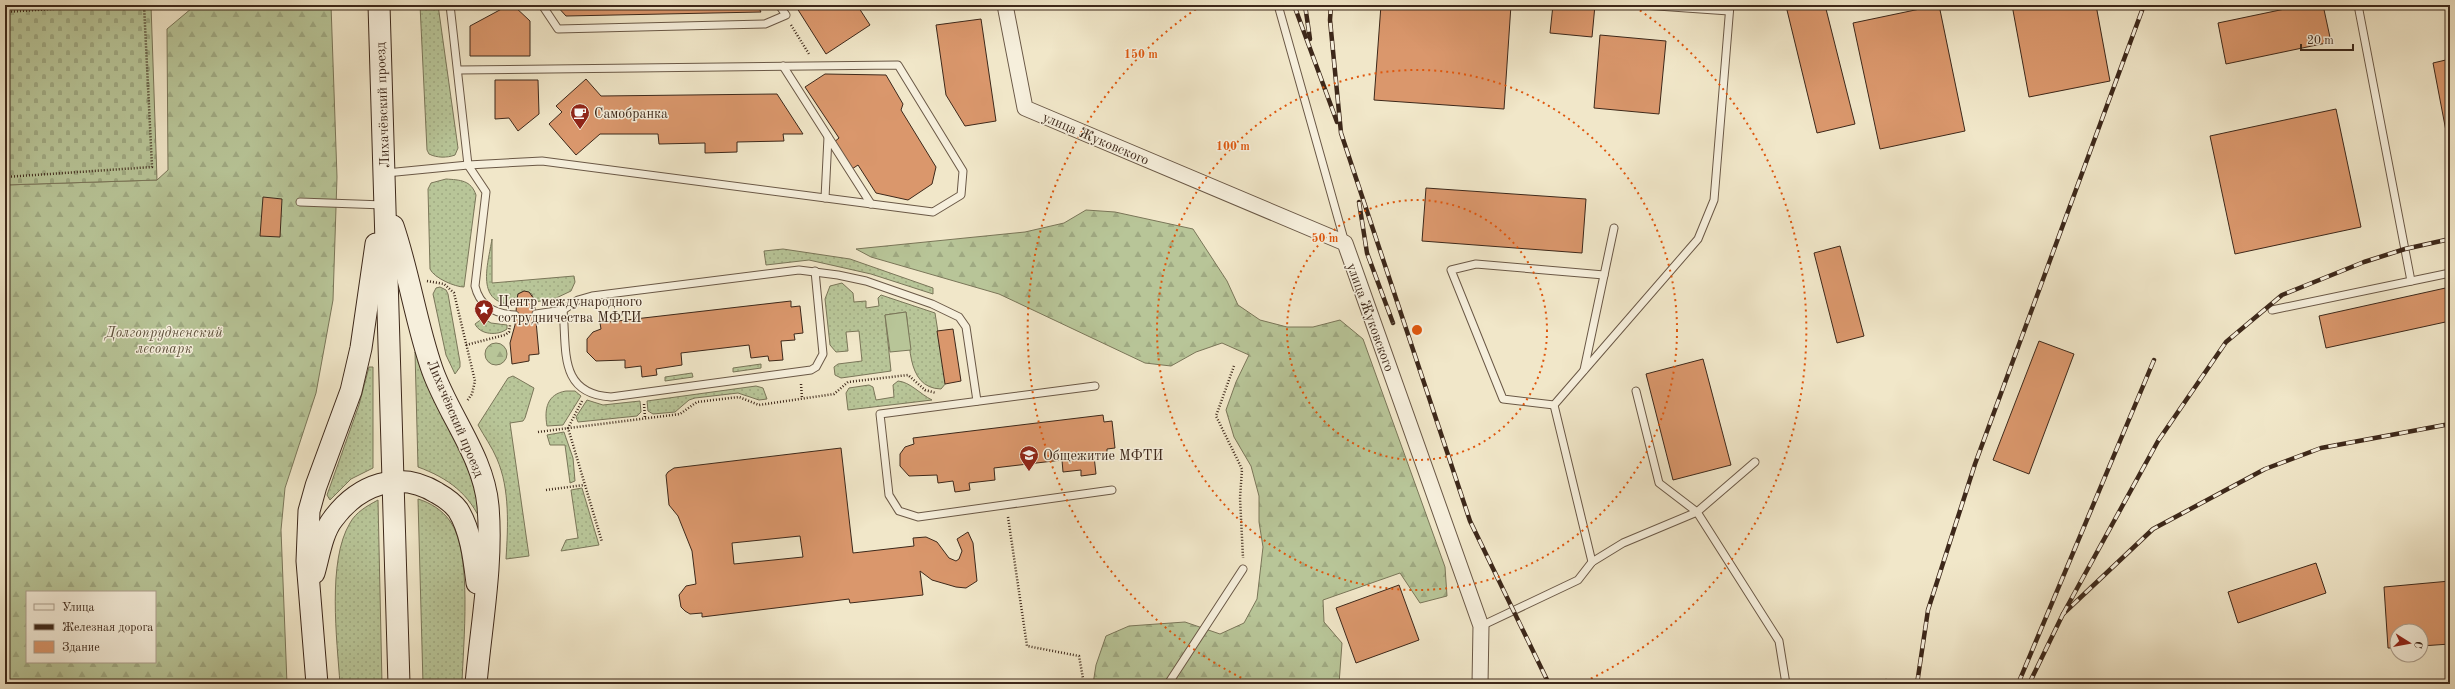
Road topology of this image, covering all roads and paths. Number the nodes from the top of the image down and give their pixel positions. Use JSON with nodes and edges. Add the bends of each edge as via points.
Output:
{"nodes":[{"id":1,"x":114,"y":5,"type":"edge"},
{"id":2,"x":144,"y":5,"type":"edge"},
{"id":3,"x":379,"y":5,"type":"edge"},
{"id":4,"x":450,"y":5,"type":"edge"},
{"id":5,"x":542,"y":5,"type":"edge"},
{"id":6,"x":779,"y":5,"type":"edge"},
{"id":7,"x":1005,"y":5,"type":"edge"},
{"id":8,"x":1278,"y":5,"type":"edge"},
{"id":9,"x":1643,"y":5,"type":"edge"},
{"id":10,"x":2358,"y":5,"type":"edge"},
{"id":11,"x":1729,"y":8,"type":"edge"},
{"id":12,"x":5,"y":12,"type":"edge"},
{"id":13,"x":786,"y":15,"type":"junction"},
{"id":14,"x":782,"y":66,"type":"junction"},
{"id":15,"x":816,"y":66,"type":"junction"},
{"id":16,"x":458,"y":70,"type":"junction"},
{"id":17,"x":828,"y":137,"type":"junction"},
{"id":18,"x":468,"y":165,"type":"junction"},
{"id":19,"x":384,"y":173,"type":"junction"},
{"id":20,"x":5,"y":177,"type":"edge"},
{"id":21,"x":825,"y":198,"type":"junction"},
{"id":22,"x":300,"y":202,"type":"dead end"},
{"id":23,"x":871,"y":204,"type":"junction"},
{"id":24,"x":385,"y":205,"type":"junction"},
{"id":25,"x":1614,"y":228,"type":"dead end"},
{"id":26,"x":1345,"y":243,"type":"junction"},
{"id":27,"x":815,"y":271,"type":"junction"},
{"id":28,"x":2450,"y":273,"type":"edge"},
{"id":29,"x":1604,"y":276,"type":"junction"},
{"id":30,"x":426,"y":280,"type":"dead end"},
{"id":31,"x":2411,"y":281,"type":"junction"},
{"id":32,"x":563,"y":310,"type":"junction"},
{"id":33,"x":2272,"y":310,"type":"dead end"},
{"id":34,"x":536,"y":314,"type":"dead end"},
{"id":35,"x":512,"y":315,"type":"joint"},
{"id":36,"x":466,"y":344,"type":"junction"},
{"id":37,"x":1234,"y":366,"type":"dead end"},
{"id":38,"x":1583,"y":371,"type":"junction"},
{"id":39,"x":800,"y":379,"type":"dead end"},
{"id":40,"x":1095,"y":386,"type":"dead end"},
{"id":41,"x":1636,"y":391,"type":"dead end"},
{"id":42,"x":939,"y":393,"type":"dead end"},
{"id":43,"x":584,"y":398,"type":"dead end"},
{"id":44,"x":802,"y":399,"type":"junction"},
{"id":45,"x":643,"y":400,"type":"dead end"},
{"id":46,"x":977,"y":401,"type":"junction"},
{"id":47,"x":464,"y":406,"type":"dead end"},
{"id":48,"x":1554,"y":406,"type":"junction"},
{"id":49,"x":645,"y":418,"type":"junction"},
{"id":50,"x":568,"y":428,"type":"junction"},
{"id":51,"x":538,"y":432,"type":"dead end"},
{"id":52,"x":1755,"y":462,"type":"dead end"},
{"id":53,"x":394,"y":481,"type":"junction"},
{"id":54,"x":584,"y":484,"type":"junction"},
{"id":55,"x":546,"y":490,"type":"dead end"},
{"id":56,"x":1112,"y":490,"type":"dead end"},
{"id":57,"x":1007,"y":504,"type":"junction"},
{"id":58,"x":1697,"y":512,"type":"junction"},
{"id":59,"x":602,"y":542,"type":"dead end"},
{"id":60,"x":1592,"y":562,"type":"junction"},
{"id":61,"x":1243,"y":569,"type":"joint"},
{"id":62,"x":310,"y":588,"type":"junction"},
{"id":63,"x":482,"y":620,"type":"junction"},
{"id":64,"x":1481,"y":626,"type":"junction"},
{"id":65,"x":317,"y":684,"type":"edge"},
{"id":66,"x":399,"y":684,"type":"edge"},
{"id":67,"x":476,"y":684,"type":"edge"},
{"id":68,"x":1084,"y":684,"type":"edge"},
{"id":69,"x":1168,"y":684,"type":"edge"},
{"id":70,"x":1480,"y":684,"type":"edge"},
{"id":71,"x":1786,"y":684,"type":"edge"}],
"edges":[{"from":1,"to":12,"type":"path"},
{"from":2,"to":20,"type":"path","via":[[152,167]]},
{"from":3,"to":19,"type":"main road","name":"Лихачёвский проезд"},
{"from":4,"to":16,"type":"lane"},
{"from":5,"to":13,"type":"lane","via":[[558,29],[765,24]]},
{"from":6,"to":13,"type":"lane"},
{"from":7,"to":26,"type":"street","name":"улица Жуковского","via":[[1025,108]]},
{"from":8,"to":26,"type":"lane"},
{"from":9,"to":11,"type":"lane"},
{"from":10,"to":31,"type":"lane"},
{"from":11,"to":38,"type":"lane","via":[[1714,200],[1698,239]]},
{"from":13,"to":15,"type":"path"},
{"from":14,"to":15,"type":"lane"},
{"from":14,"to":16,"type":"lane"},
{"from":14,"to":17,"type":"lane"},
{"from":15,"to":23,"type":"lane","via":[[898,65],[963,171],[961,195],[933,212]]},
{"from":16,"to":18,"type":"lane"},
{"from":17,"to":21,"type":"lane"},
{"from":17,"to":23,"type":"lane"},
{"from":18,"to":19,"type":"lane"},
{"from":18,"to":21,"type":"lane","via":[[542,161]]},
{"from":18,"to":35,"type":"lane","via":[[486,192],[475,276],[477,295],[494,311]]},
{"from":19,"to":24,"type":"main road","name":"Лихачёвский проезд"},
{"from":21,"to":23,"type":"lane"},
{"from":22,"to":24,"type":"lane"},
{"from":24,"to":53,"type":"main road","name":"Лихачёвский проезд"},
{"from":24,"to":62,"type":"main road","name":"Лихачёвский проезд","via":[[360,355],[351,390],[309,511],[307,561]]},
{"from":24,"to":63,"type":"main road","name":"Лихачёвский проезд","via":[[400,247],[432,368],[482,479],[488,505],[488,537]]},
{"from":25,"to":29,"type":"lane"},
{"from":26,"to":64,"type":"street","name":"улица Жуковского"},
{"from":27,"to":32,"type":"lane","via":[[799,270],[592,296],[578,300]]},
{"from":27,"to":32,"type":"lane","via":[[823,354],[816,367],[811,370],[611,397],[595,395],[580,387],[568,371]]},
{"from":27,"to":46,"type":"lane","via":[[866,282],[932,304],[958,317],[966,328]]},
{"from":28,"to":31,"type":"lane"},
{"from":29,"to":38,"type":"lane"},
{"from":29,"to":48,"type":"lane","via":[[1476,264],[1451,270],[1503,399]]},
{"from":30,"to":36,"type":"path","via":[[444,284],[454,293]]},
{"from":31,"to":33,"type":"lane"},
{"from":32,"to":34,"type":"lane"},
{"from":35,"to":36,"type":"path","via":[[509,332],[505,335]]},
{"from":36,"to":47,"type":"path","via":[[475,381],[472,394]]},
{"from":37,"to":61,"type":"path","via":[[1216,416],[1242,469],[1240,498]]},
{"from":38,"to":48,"type":"lane"},
{"from":39,"to":44,"type":"path"},
{"from":40,"to":46,"type":"lane"},
{"from":41,"to":58,"type":"lane","via":[[1660,483]]},
{"from":42,"to":44,"type":"path","via":[[925,390],[908,375],[848,382],[834,394]]},
{"from":43,"to":50,"type":"path","via":[[571,418]]},
{"from":44,"to":49,"type":"path","via":[[759,404],[739,398],[697,402],[680,414]]},
{"from":45,"to":49,"type":"path"},
{"from":46,"to":57,"type":"lane","via":[[880,414],[889,495],[899,512],[918,517]]},
{"from":48,"to":60,"type":"lane"},
{"from":49,"to":50,"type":"path"},
{"from":50,"to":51,"type":"path"},
{"from":50,"to":54,"type":"path"},
{"from":52,"to":58,"type":"lane"},
{"from":53,"to":62,"type":"main road","via":[[364,490],[347,502],[332,520]]},
{"from":53,"to":63,"type":"main road","via":[[411,482],[427,487],[457,509],[467,530],[474,558]]},
{"from":53,"to":66,"type":"main road","name":"Лихачёвский проезд"},
{"from":54,"to":55,"type":"path"},
{"from":54,"to":59,"type":"path"},
{"from":56,"to":57,"type":"lane"},
{"from":57,"to":68,"type":"path","via":[[1027,646],[1080,656]]},
{"from":58,"to":60,"type":"lane","via":[[1623,543]]},
{"from":58,"to":71,"type":"lane","via":[[1780,641]]},
{"from":60,"to":64,"type":"lane","via":[[1578,580]]},
{"from":61,"to":69,"type":"lane"},
{"from":62,"to":65,"type":"main road","name":"Лихачёвский проезд"},
{"from":63,"to":67,"type":"main road","name":"Лихачёвский проезд"},
{"from":64,"to":70,"type":"street","name":"улица Жуковского"}]}
